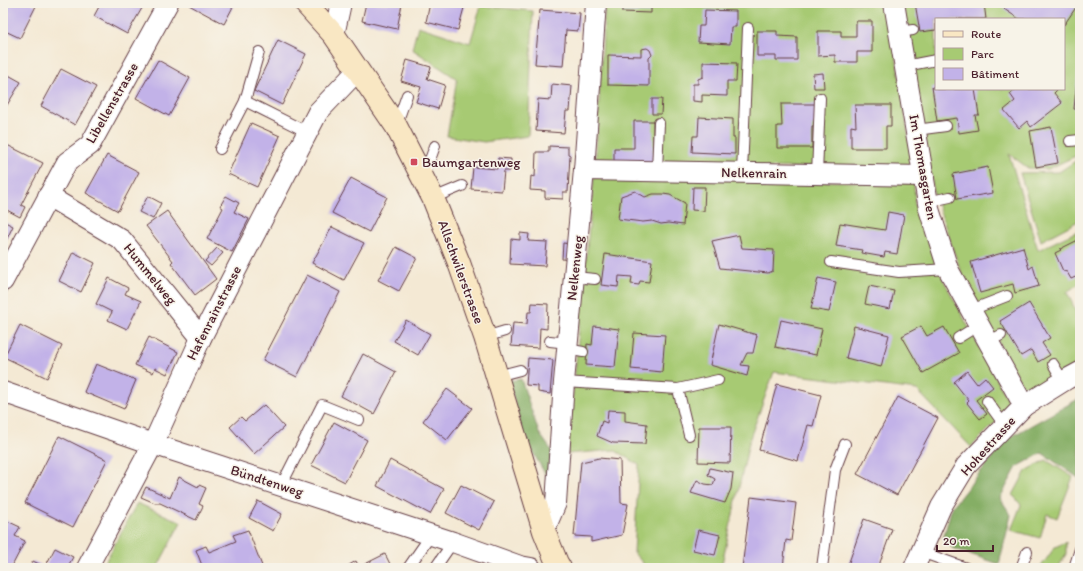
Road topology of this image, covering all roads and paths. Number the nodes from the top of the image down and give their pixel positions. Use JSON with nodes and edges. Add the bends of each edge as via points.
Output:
{"nodes":[{"id":1,"x":168,"y":3,"type":"edge"},
{"id":2,"x":305,"y":3,"type":"edge"},
{"id":3,"x":341,"y":3,"type":"edge"},
{"id":4,"x":593,"y":3,"type":"edge"},
{"id":5,"x":894,"y":3,"type":"edge"},
{"id":6,"x":748,"y":28,"type":"dead end"},
{"id":7,"x":334,"y":35,"type":"junction"},
{"id":8,"x":259,"y":52,"type":"dead end"},
{"id":9,"x":935,"y":60,"type":"edge"},
{"id":10,"x":905,"y":66,"type":"junction"},
{"id":11,"x":358,"y":70,"type":"junction"},
{"id":12,"x":407,"y":95,"type":"dead end"},
{"id":13,"x":820,"y":98,"type":"dead end"},
{"id":14,"x":245,"y":101,"type":"junction"},
{"id":15,"x":659,"y":123,"type":"dead end"},
{"id":16,"x":396,"y":126,"type":"junction"},
{"id":17,"x":946,"y":126,"type":"dead end"},
{"id":18,"x":916,"y":130,"type":"junction"},
{"id":19,"x":307,"y":132,"type":"junction"},
{"id":20,"x":435,"y":146,"type":"dead end"},
{"id":21,"x":220,"y":149,"type":"dead end"},
{"id":22,"x":584,"y":170,"type":"junction"},
{"id":23,"x":658,"y":171,"type":"junction"},
{"id":24,"x":742,"y":173,"type":"junction"},
{"id":25,"x":817,"y":174,"type":"junction"},
{"id":26,"x":924,"y":176,"type":"junction"},
{"id":27,"x":423,"y":178,"type":"junction"},
{"id":28,"x":462,"y":186,"type":"dead end"},
{"id":29,"x":48,"y":196,"type":"junction"},
{"id":30,"x":950,"y":197,"type":"dead end"},
{"id":31,"x":433,"y":198,"type":"junction"},
{"id":32,"x":927,"y":202,"type":"junction"},
{"id":33,"x":832,"y":262,"type":"dead end"},
{"id":34,"x":948,"y":269,"type":"junction"},
{"id":35,"x":574,"y":277,"type":"junction"},
{"id":36,"x":595,"y":279,"type":"dead end"},
{"id":37,"x":3,"y":281,"type":"edge"},
{"id":38,"x":1008,"y":296,"type":"dead end"},
{"id":39,"x":985,"y":328,"type":"junction"},
{"id":40,"x":505,"y":331,"type":"dead end"},
{"id":41,"x":485,"y":337,"type":"junction"},
{"id":42,"x":201,"y":338,"type":"junction"},
{"id":43,"x":958,"y":338,"type":"dead end"},
{"id":44,"x":1053,"y":364,"type":"dead end"},
{"id":45,"x":520,"y":370,"type":"dead end"},
{"id":46,"x":1080,"y":372,"type":"edge"},
{"id":47,"x":497,"y":376,"type":"junction"},
{"id":48,"x":718,"y":380,"type":"dead end"},
{"id":49,"x":1063,"y":381,"type":"junction"},
{"id":50,"x":564,"y":382,"type":"junction"},
{"id":51,"x":678,"y":388,"type":"junction"},
{"id":52,"x":3,"y":392,"type":"edge"},
{"id":53,"x":987,"y":401,"type":"dead end"},
{"id":54,"x":1024,"y":406,"type":"junction"},
{"id":55,"x":359,"y":420,"type":"dead end"},
{"id":56,"x":1005,"y":426,"type":"junction"},
{"id":57,"x":689,"y":435,"type":"dead end"},
{"id":58,"x":153,"y":444,"type":"junction"},
{"id":59,"x":845,"y":444,"type":"dead end"},
{"id":60,"x":281,"y":486,"type":"junction"},
{"id":61,"x":544,"y":531,"type":"junction"},
{"id":62,"x":431,"y":535,"type":"junction"},
{"id":63,"x":453,"y":542,"type":"junction"},
{"id":64,"x":1080,"y":549,"type":"edge"},
{"id":65,"x":1027,"y":552,"type":"dead end"},
{"id":66,"x":918,"y":560,"type":"edge"},
{"id":67,"x":552,"y":566,"type":"edge"},
{"id":68,"x":87,"y":568,"type":"edge"},
{"id":69,"x":408,"y":568,"type":"edge"},
{"id":70,"x":435,"y":568,"type":"edge"},
{"id":71,"x":531,"y":568,"type":"edge"},
{"id":72,"x":822,"y":568,"type":"edge"},
{"id":73,"x":966,"y":568,"type":"edge"},
{"id":74,"x":1021,"y":568,"type":"edge"},
{"id":75,"x":1074,"y":568,"type":"edge"}],
"edges":[{"from":1,"to":29,"type":"street","name":"Libellenstrasse","via":[[90,145],[67,162]]},
{"from":2,"to":7,"type":"street","name":"Allschwilerstrasse"},
{"from":3,"to":7,"type":"street"},
{"from":4,"to":22,"type":"street","name":"Nelkenweg"},
{"from":5,"to":10,"type":"street","name":"Im Thomasgarten","via":[[906,31]]},
{"from":6,"to":24,"type":"lane"},
{"from":7,"to":11,"type":"street","name":"Allschwilerstrasse"},
{"from":8,"to":14,"type":"lane"},
{"from":9,"to":10,"type":"lane"},
{"from":10,"to":18,"type":"street","name":"Im Thomasgarten"},
{"from":11,"to":16,"type":"street","name":"Allschwilerstrasse"},
{"from":11,"to":19,"type":"street","name":"Hafenrainstrasse","via":[[318,112]]},
{"from":12,"to":16,"type":"lane"},
{"from":13,"to":25,"type":"lane"},
{"from":14,"to":19,"type":"lane"},
{"from":14,"to":21,"type":"lane"},
{"from":15,"to":23,"type":"lane"},
{"from":16,"to":27,"type":"street","name":"Allschwilerstrasse"},
{"from":17,"to":18,"type":"lane"},
{"from":18,"to":26,"type":"street","name":"Im Thomasgarten"},
{"from":19,"to":42,"type":"street","name":"Hafenrainstrasse"},
{"from":20,"to":27,"type":"lane"},
{"from":22,"to":23,"type":"street","name":"Nelkenrain"},
{"from":22,"to":35,"type":"street","name":"Nelkenweg"},
{"from":23,"to":24,"type":"street","name":"Nelkenrain"},
{"from":24,"to":25,"type":"street","name":"Nelkenrain"},
{"from":25,"to":26,"type":"street","name":"Nelkenrain"},
{"from":26,"to":32,"type":"street","name":"Im Thomasgarten"},
{"from":27,"to":31,"type":"street","name":"Allschwilerstrasse"},
{"from":28,"to":31,"type":"lane"},
{"from":29,"to":37,"type":"street","name":"Libellenstrasse"},
{"from":29,"to":42,"type":"street","name":"Hummelweg","via":[[122,240]]},
{"from":30,"to":32,"type":"lane"},
{"from":31,"to":41,"type":"street","name":"Allschwilerstrasse"},
{"from":32,"to":34,"type":"street","name":"Im Thomasgarten"},
{"from":33,"to":34,"type":"lane","via":[[899,272]]},
{"from":34,"to":39,"type":"street","name":"Im Thomasgarten"},
{"from":35,"to":36,"type":"lane"},
{"from":35,"to":50,"type":"street","name":"Nelkenweg"},
{"from":38,"to":39,"type":"lane"},
{"from":39,"to":43,"type":"lane"},
{"from":39,"to":54,"type":"street","name":"Im Thomasgarten"},
{"from":40,"to":41,"type":"lane"},
{"from":41,"to":47,"type":"street","name":"Allschwilerstrasse"},
{"from":42,"to":58,"type":"street","name":"Hafenrainstrasse"},
{"from":44,"to":49,"type":"lane"},
{"from":45,"to":47,"type":"lane"},
{"from":46,"to":49,"type":"street","name":"Hohestrasse"},
{"from":47,"to":61,"type":"street","name":"Allschwilerstrasse"},
{"from":48,"to":51,"type":"lane"},
{"from":49,"to":54,"type":"street","name":"Hohestrasse"},
{"from":50,"to":51,"type":"lane"},
{"from":50,"to":61,"type":"street","name":"Nelkenweg","via":[[556,503]]},
{"from":51,"to":57,"type":"lane"},
{"from":52,"to":58,"type":"street","name":"Bündtenweg"},
{"from":53,"to":56,"type":"lane"},
{"from":54,"to":56,"type":"street","name":"Hohestrasse"},
{"from":55,"to":60,"type":"lane","via":[[322,405]]},
{"from":56,"to":66,"type":"street","name":"Hohestrasse","via":[[966,466],[941,507]]},
{"from":58,"to":60,"type":"street","name":"Bündtenweg"},
{"from":58,"to":68,"type":"street","name":"Hafenrainstrasse"},
{"from":59,"to":72,"type":"lane","via":[[835,470]]},
{"from":60,"to":62,"type":"street","name":"Bündtenweg"},
{"from":61,"to":67,"type":"street","name":"Allschwilerstrasse"},
{"from":62,"to":63,"type":"street","name":"Bündtenweg"},
{"from":62,"to":69,"type":"lane"},
{"from":63,"to":70,"type":"lane"},
{"from":63,"to":71,"type":"street","name":"Bündtenweg"},
{"from":64,"to":75,"type":"lane"},
{"from":65,"to":74,"type":"lane"},
{"from":66,"to":73,"type":"lane"}]}
